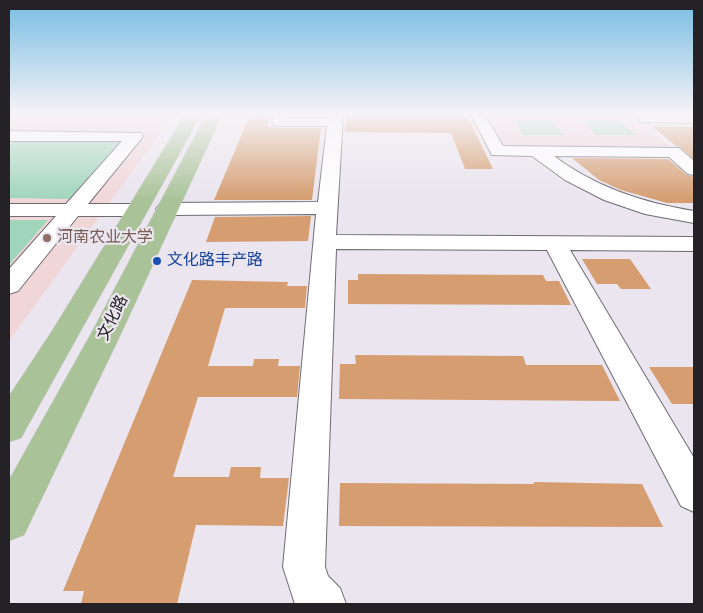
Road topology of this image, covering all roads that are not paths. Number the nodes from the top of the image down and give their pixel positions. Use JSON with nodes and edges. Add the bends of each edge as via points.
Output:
{"nodes":[{"id":1,"x":129,"y":144,"type":"edge"},
{"id":2,"x":176,"y":144,"type":"edge"},
{"id":3,"x":199,"y":144,"type":"edge"},
{"id":4,"x":333,"y":144,"type":"edge"},
{"id":5,"x":494,"y":144,"type":"edge"},
{"id":6,"x":537,"y":152,"type":"junction"},
{"id":7,"x":694,"y":170,"type":"edge"},
{"id":8,"x":327,"y":208,"type":"junction"},
{"id":9,"x":166,"y":209,"type":"junction"},
{"id":10,"x":9,"y":210,"type":"edge"},
{"id":11,"x":72,"y":210,"type":"junction"},
{"id":12,"x":136,"y":210,"type":"junction"},
{"id":13,"x":694,"y":217,"type":"edge"},
{"id":14,"x":325,"y":242,"type":"junction"},
{"id":15,"x":555,"y":244,"type":"junction"},
{"id":16,"x":694,"y":244,"type":"edge"},
{"id":17,"x":9,"y":285,"type":"edge"},
{"id":18,"x":9,"y":426,"type":"edge"},
{"id":19,"x":694,"y":494,"type":"edge"},
{"id":20,"x":9,"y":520,"type":"edge"},
{"id":21,"x":324,"y":604,"type":"edge"}],
"edges":[{"from":1,"to":11,"type":"lane"},
{"from":2,"to":12,"type":"main road","name":"文化路"},
{"from":3,"to":9,"type":"main road","name":"文化路"},
{"from":4,"to":8,"type":"lane"},
{"from":5,"to":6,"type":"lane","via":[[498,151]]},
{"from":6,"to":7,"type":"lane","via":[[674,152]]},
{"from":6,"to":13,"type":"lane","via":[[577,179],[613,196],[649,209]]},
{"from":8,"to":9,"type":"lane"},
{"from":8,"to":14,"type":"lane"},
{"from":9,"to":20,"type":"main road","name":"文化路","via":[[104,338]]},
{"from":10,"to":11,"type":"lane"},
{"from":11,"to":12,"type":"lane"},
{"from":11,"to":17,"type":"lane"},
{"from":12,"to":18,"type":"main road","name":"文化路"},
{"from":14,"to":15,"type":"lane"},
{"from":14,"to":21,"type":"lane","via":[[304,566],[310,589]]},
{"from":15,"to":16,"type":"lane"},
{"from":15,"to":19,"type":"lane"}]}
